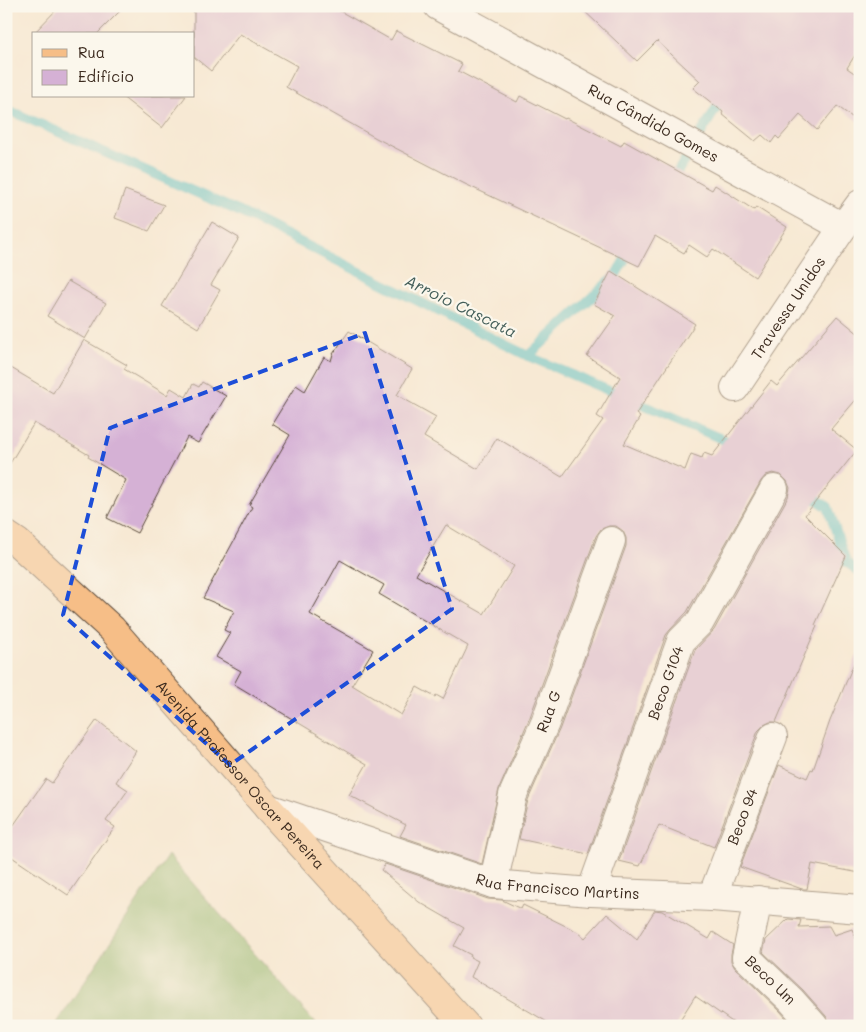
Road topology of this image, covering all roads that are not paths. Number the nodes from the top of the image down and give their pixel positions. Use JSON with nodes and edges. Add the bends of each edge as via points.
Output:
{"nodes":[{"id":1,"x":438,"y":6,"type":"edge"},
{"id":2,"x":860,"y":204,"type":"edge"},
{"id":3,"x":843,"y":227,"type":"junction"},
{"id":4,"x":735,"y":388,"type":"dead end"},
{"id":5,"x":774,"y":489,"type":"dead end"},
{"id":6,"x":6,"y":535,"type":"edge"},
{"id":7,"x":611,"y":541,"type":"dead end"},
{"id":8,"x":773,"y":737,"type":"dead end"},
{"id":9,"x":268,"y":808,"type":"junction"},
{"id":10,"x":493,"y":884,"type":"junction"},
{"id":11,"x":591,"y":892,"type":"junction"},
{"id":12,"x":712,"y":896,"type":"junction"},
{"id":13,"x":758,"y":900,"type":"junction"},
{"id":14,"x":860,"y":909,"type":"edge"},
{"id":15,"x":466,"y":1026,"type":"edge"},
{"id":16,"x":814,"y":1026,"type":"edge"}],
"edges":[{"from":1,"to":3,"type":"street","name":"Rua Cândido Gomes"},
{"from":2,"to":3,"type":"street"},
{"from":3,"to":4,"type":"street","name":"Travessa Unidos"},
{"from":5,"to":11,"type":"street","name":"Beco G104","via":[[700,622],[681,641]]},
{"from":6,"to":9,"type":"main road","name":"Avenida Professor Oscar Pereira","via":[[18,542],[112,629]]},
{"from":7,"to":10,"type":"street","name":"Rua G","via":[[545,723],[513,795]]},
{"from":8,"to":12,"type":"street","name":"Beco 94"},
{"from":9,"to":10,"type":"street","name":"Rua Francisco Martins"},
{"from":9,"to":15,"type":"main road","name":"Avenida Professor Oscar Pereira"},
{"from":10,"to":11,"type":"street","name":"Rua Francisco Martins"},
{"from":11,"to":12,"type":"street","name":"Rua Francisco Martins"},
{"from":12,"to":13,"type":"street","name":"Rua Francisco Martins"},
{"from":13,"to":14,"type":"street","name":"Rua Francisco Martins"},
{"from":13,"to":16,"type":"street","name":"Beco Um","via":[[746,957]]}]}
